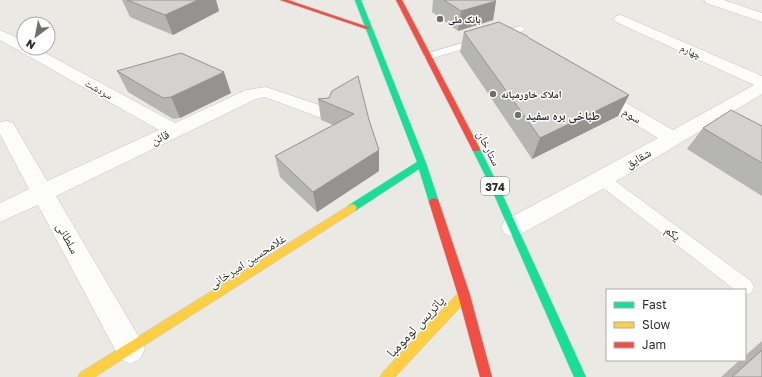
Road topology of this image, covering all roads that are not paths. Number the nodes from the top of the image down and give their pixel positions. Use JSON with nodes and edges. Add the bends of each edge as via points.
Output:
{"nodes":[{"id":1,"x":283,"y":0,"type":"edge"},
{"id":2,"x":358,"y":0,"type":"edge"},
{"id":3,"x":399,"y":0,"type":"edge"},
{"id":4,"x":711,"y":0,"type":"edge"},
{"id":5,"x":762,"y":18,"type":"edge"},
{"id":6,"x":621,"y":20,"type":"dead end"},
{"id":7,"x":368,"y":28,"type":"junction"},
{"id":8,"x":520,"y":29,"type":"dead end"},
{"id":9,"x":0,"y":34,"type":"edge"},
{"id":10,"x":16,"y":43,"type":"edge"},
{"id":11,"x":40,"y":56,"type":"edge"},
{"id":12,"x":429,"y":56,"type":"junction"},
{"id":13,"x":762,"y":82,"type":"edge"},
{"id":14,"x":584,"y":86,"type":"edge"},
{"id":15,"x":762,"y":87,"type":"edge"},
{"id":16,"x":324,"y":113,"type":"dead end"},
{"id":17,"x":6,"y":127,"type":"dead end"},
{"id":18,"x":174,"y":130,"type":"junction"},
{"id":19,"x":672,"y":138,"type":"junction"},
{"id":20,"x":422,"y":163,"type":"junction"},
{"id":21,"x":602,"y":179,"type":"junction"},
{"id":22,"x":43,"y":192,"type":"junction"},
{"id":23,"x":0,"y":212,"type":"edge"},
{"id":24,"x":513,"y":227,"type":"junction"},
{"id":25,"x":744,"y":287,"type":"dead end"},
{"id":26,"x":464,"y":295,"type":"junction"},
{"id":27,"x":130,"y":349,"type":"junction"},
{"id":28,"x":92,"y":375,"type":"edge"},
{"id":29,"x":386,"y":377,"type":"edge"},
{"id":30,"x":486,"y":377,"type":"edge"},
{"id":31,"x":580,"y":377,"type":"edge"}],
"edges":[{"from":1,"to":7,"type":"main road"},
{"from":2,"to":7,"type":"main road"},
{"from":3,"to":12,"type":"main road","name":"ستارخان","number":"374"},
{"from":4,"to":5,"type":"street"},
{"from":6,"to":13,"type":"street","name":"چهارم"},
{"from":7,"to":20,"type":"main road"},
{"from":8,"to":12,"type":"lane"},
{"from":9,"to":10,"type":"street","name":"سردشت"},
{"from":11,"to":18,"type":"street","name":"سردشت"},
{"from":12,"to":24,"type":"main road","name":"ستارخان","number":"374"},
{"from":14,"to":19,"type":"street","name":"سوم"},
{"from":15,"to":19,"type":"street","name":"شقایق","via":[[722,117]]},
{"from":16,"to":18,"type":"street","name":"قائن","via":[[266,92],[252,94]]},
{"from":17,"to":22,"type":"street","name":"سلطانی"},
{"from":18,"to":22,"type":"street","name":"قائن"},
{"from":19,"to":21,"type":"street","name":"شقایق"},
{"from":20,"to":26,"type":"main road"},
{"from":20,"to":27,"type":"main road","name":"غلامحسین امیرخانی"},
{"from":21,"to":24,"type":"street","name":"شقایق"},
{"from":21,"to":25,"type":"lane","name":"یکم"},
{"from":22,"to":23,"type":"street","name":"قائن"},
{"from":22,"to":27,"type":"street","name":"سلطانی"},
{"from":24,"to":31,"type":"main road","name":"ستارخان","number":"374"},
{"from":26,"to":29,"type":"main road","name":"پاتریس لومومبا"},
{"from":26,"to":30,"type":"main road"},
{"from":27,"to":28,"type":"main road","name":"غلامحسین امیرخانی"}]}
